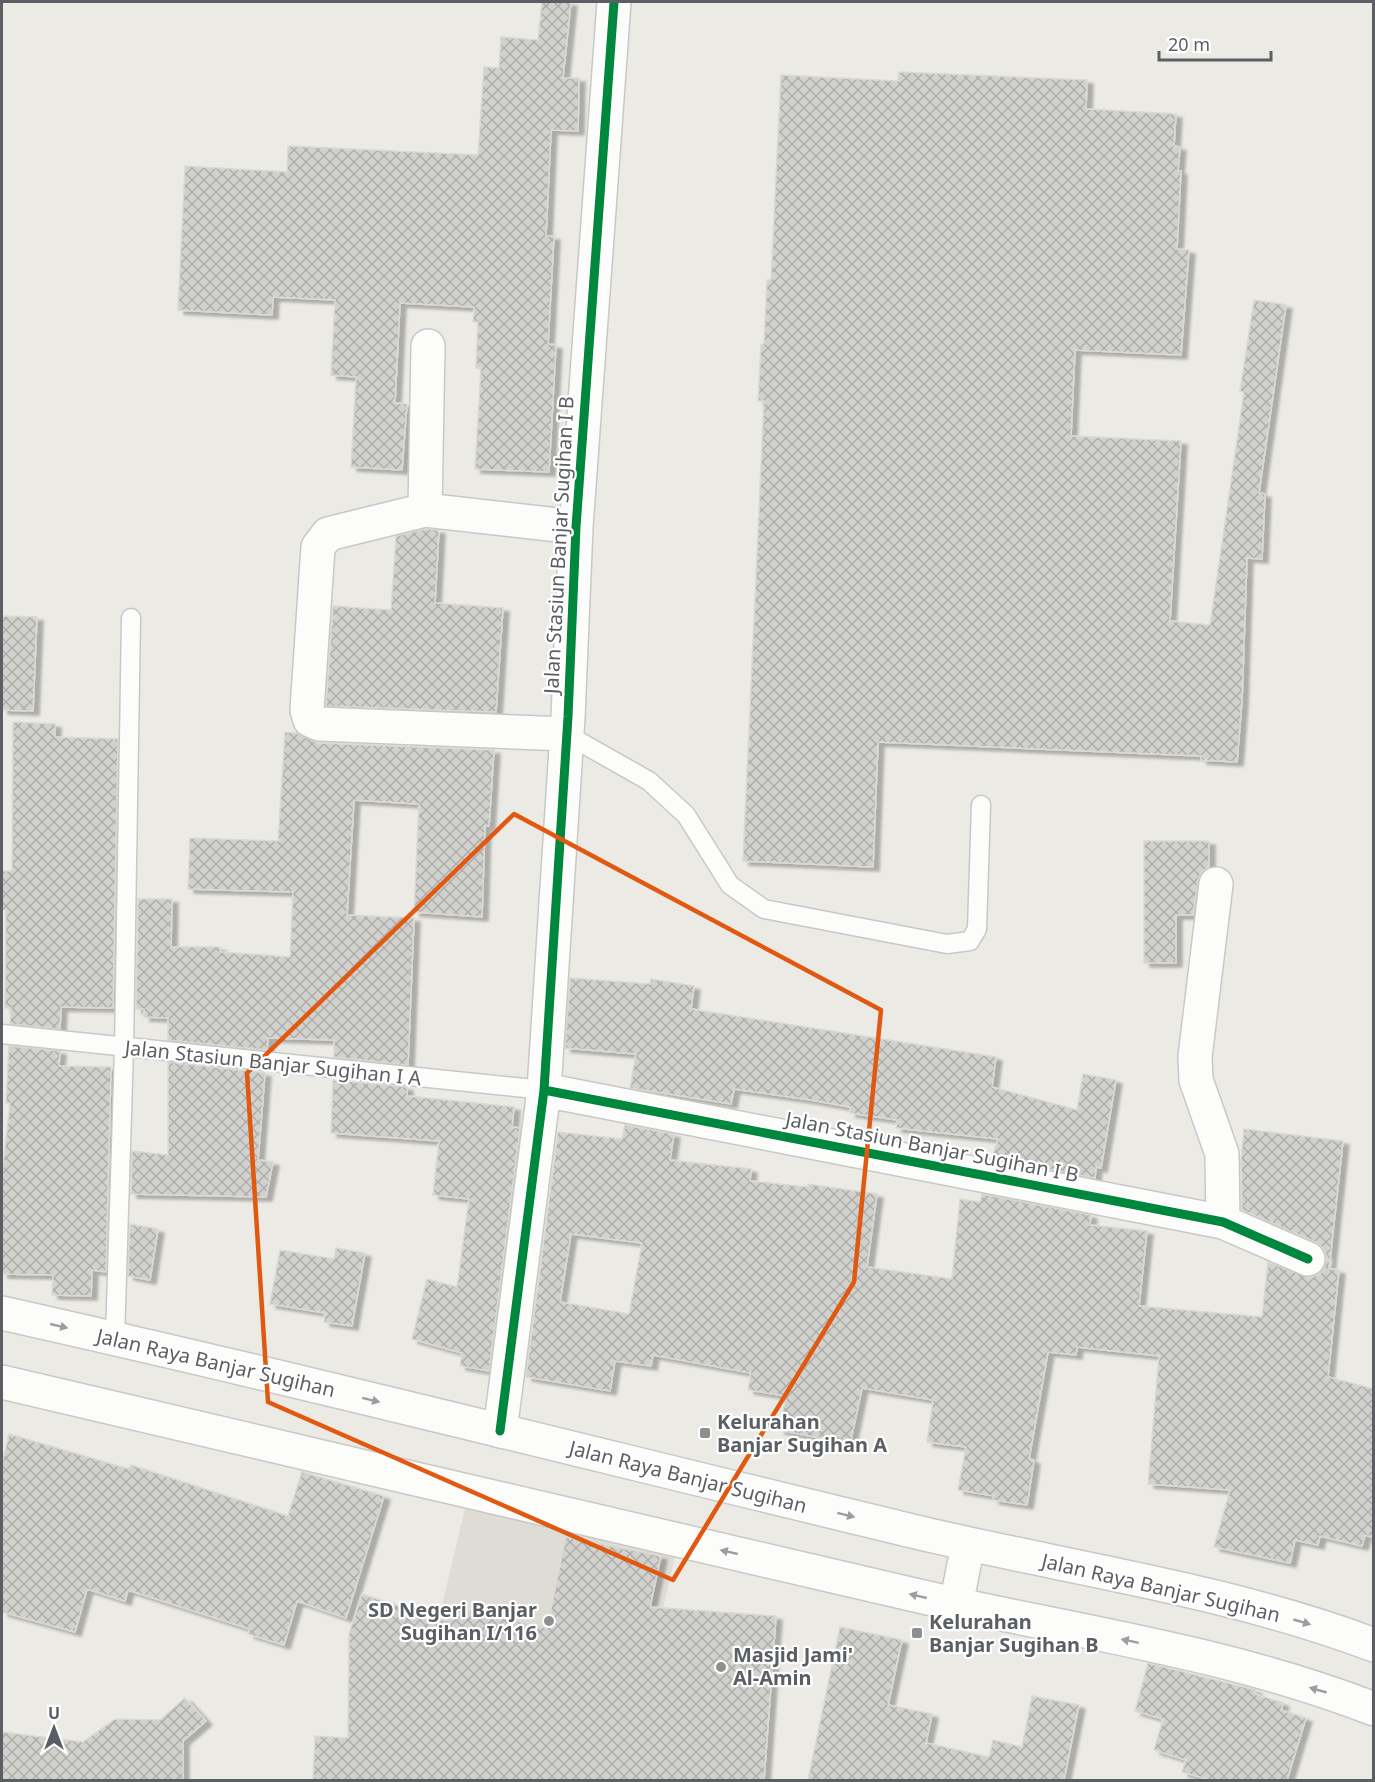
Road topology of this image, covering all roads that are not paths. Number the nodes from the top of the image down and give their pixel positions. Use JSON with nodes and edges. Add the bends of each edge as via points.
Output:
{"nodes":[{"id":1,"x":614,"y":2,"type":"edge"},
{"id":2,"x":428,"y":346,"type":"dead end"},
{"id":3,"x":424,"y":510,"type":"junction"},
{"id":4,"x":576,"y":527,"type":"junction"},
{"id":5,"x":131,"y":618,"type":"dead end"},
{"id":6,"x":566,"y":734,"type":"junction"},
{"id":7,"x":981,"y":805,"type":"dead end"},
{"id":8,"x":1216,"y":884,"type":"dead end"},
{"id":9,"x":2,"y":1034,"type":"edge"},
{"id":10,"x":124,"y":1049,"type":"junction"},
{"id":11,"x":544,"y":1090,"type":"junction"},
{"id":12,"x":1223,"y":1222,"type":"junction"},
{"id":13,"x":1308,"y":1259,"type":"dead end"},
{"id":14,"x":2,"y":1313,"type":"edge"},
{"id":15,"x":115,"y":1339,"type":"junction"},
{"id":16,"x":2,"y":1382,"type":"edge"},
{"id":17,"x":500,"y":1431,"type":"junction"},
{"id":18,"x":968,"y":1545,"type":"junction"},
{"id":19,"x":957,"y":1605,"type":"junction"},
{"id":20,"x":1374,"y":1645,"type":"edge"},
{"id":21,"x":1374,"y":1709,"type":"edge"}],
"edges":[{"from":1,"to":4,"type":"street","name":"Jalan Stasiun Banjar Sugihan I B"},
{"from":2,"to":3,"type":"street"},
{"from":3,"to":4,"type":"street"},
{"from":3,"to":6,"type":"street","via":[[328,534],[321,540],[307,710],[310,720],[319,724]]},
{"from":4,"to":6,"type":"street","name":"Jalan Stasiun Banjar Sugihan I B"},
{"from":5,"to":10,"type":"lane"},
{"from":6,"to":7,"type":"lane","via":[[649,780],[686,815],[730,885],[764,909],[946,944],[970,941],[977,929]]},
{"from":6,"to":11,"type":"street","name":"Jalan Stasiun Banjar Sugihan I B"},
{"from":8,"to":12,"type":"street","via":[[1195,1057],[1196,1080],[1222,1155]]},
{"from":9,"to":10,"type":"lane","name":"Jalan Stasiun Banjar Sugihan I A"},
{"from":10,"to":11,"type":"lane","name":"Jalan Stasiun Banjar Sugihan I A"},
{"from":10,"to":15,"type":"lane"},
{"from":11,"to":12,"type":"street","name":"Jalan Stasiun Banjar Sugihan I B"},
{"from":11,"to":17,"type":"street","name":"Jalan Stasiun Banjar Sugihan I B"},
{"from":12,"to":13,"type":"street","name":"Jalan Stasiun Banjar Sugihan I B"},
{"from":14,"to":15,"type":"street","name":"Jalan Raya Banjar Sugihan","one_way":true},
{"from":15,"to":17,"type":"street","name":"Jalan Raya Banjar Sugihan","one_way":true},
{"from":19,"to":16,"type":"street","one_way":true},
{"from":17,"to":18,"type":"street","name":"Jalan Raya Banjar Sugihan","one_way":true},
{"from":18,"to":19,"type":"street"},
{"from":18,"to":20,"type":"street","name":"Jalan Raya Banjar Sugihan","one_way":true,"via":[[1206,1595]]},
{"from":21,"to":19,"type":"street","one_way":true,"via":[[1204,1656]]}]}
